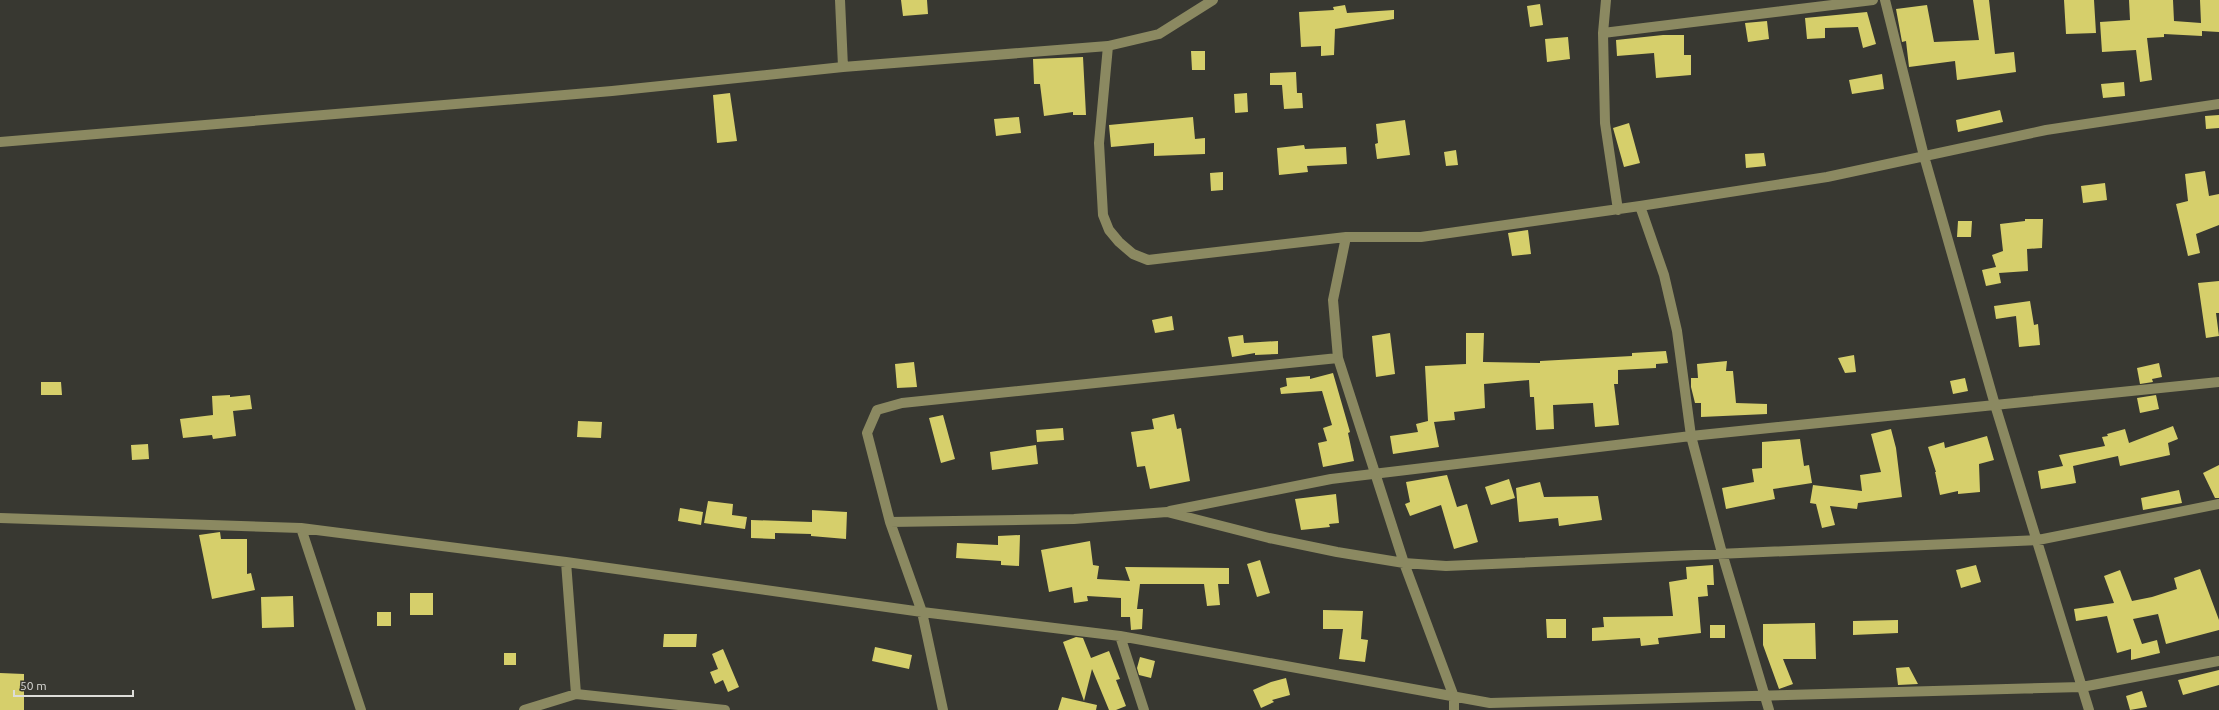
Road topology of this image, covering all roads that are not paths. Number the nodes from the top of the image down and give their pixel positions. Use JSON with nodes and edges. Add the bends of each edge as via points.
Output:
{"nodes":[{"id":1,"x":840,"y":0,"type":"edge"},
{"id":2,"x":1212,"y":0,"type":"edge"},
{"id":3,"x":1606,"y":0,"type":"edge"},
{"id":4,"x":1873,"y":0,"type":"edge"},
{"id":5,"x":1885,"y":0,"type":"edge"},
{"id":6,"x":1603,"y":33,"type":"junction"},
{"id":7,"x":1108,"y":46,"type":"junction"},
{"id":8,"x":842,"y":67,"type":"junction"},
{"id":9,"x":2219,"y":104,"type":"edge"},
{"id":10,"x":0,"y":142,"type":"edge"},
{"id":11,"x":1924,"y":156,"type":"junction"},
{"id":12,"x":1640,"y":206,"type":"junction"},
{"id":13,"x":1618,"y":210,"type":"junction"},
{"id":14,"x":1346,"y":237,"type":"junction"},
{"id":15,"x":1338,"y":358,"type":"junction"},
{"id":16,"x":2219,"y":382,"type":"edge"},
{"id":17,"x":1996,"y":405,"type":"junction"},
{"id":18,"x":1691,"y":436,"type":"junction"},
{"id":19,"x":1376,"y":473,"type":"junction"},
{"id":20,"x":2219,"y":504,"type":"edge"},
{"id":21,"x":1166,"y":512,"type":"junction"},
{"id":22,"x":0,"y":518,"type":"edge"},
{"id":23,"x":890,"y":522,"type":"junction"},
{"id":24,"x":301,"y":528,"type":"junction"},
{"id":25,"x":2038,"y":540,"type":"junction"},
{"id":26,"x":1722,"y":553,"type":"junction"},
{"id":27,"x":566,"y":562,"type":"junction"},
{"id":28,"x":1404,"y":562,"type":"junction"},
{"id":29,"x":922,"y":612,"type":"junction"},
{"id":30,"x":1120,"y":636,"type":"junction"},
{"id":31,"x":2219,"y":661,"type":"edge"},
{"id":32,"x":2082,"y":687,"type":"junction"},
{"id":33,"x":576,"y":694,"type":"junction"},
{"id":34,"x":1764,"y":695,"type":"junction"},
{"id":35,"x":1454,"y":697,"type":"junction"},
{"id":36,"x":360,"y":710,"type":"edge"},
{"id":37,"x":524,"y":710,"type":"edge"},
{"id":38,"x":724,"y":710,"type":"edge"},
{"id":39,"x":943,"y":710,"type":"edge"},
{"id":40,"x":1144,"y":710,"type":"edge"},
{"id":41,"x":1454,"y":710,"type":"edge"},
{"id":42,"x":1769,"y":710,"type":"edge"},
{"id":43,"x":2089,"y":710,"type":"edge"}],
"edges":[{"from":1,"to":8,"type":"street"},
{"from":2,"to":7,"type":"street","via":[[1159,34]]},
{"from":3,"to":6,"type":"street"},
{"from":4,"to":6,"type":"street"},
{"from":5,"to":11,"type":"street"},
{"from":6,"to":13,"type":"street","via":[[1605,123]]},
{"from":7,"to":8,"type":"street"},
{"from":7,"to":14,"type":"street","via":[[1099,143],[1103,215],[1109,230],[1133,254],[1148,260]]},
{"from":8,"to":10,"type":"street","via":[[612,91]]},
{"from":9,"to":11,"type":"street","via":[[2046,130]]},
{"from":11,"to":12,"type":"street","via":[[1827,177]]},
{"from":11,"to":17,"type":"street"},
{"from":12,"to":13,"type":"street"},
{"from":12,"to":18,"type":"street","via":[[1664,274],[1677,331]]},
{"from":13,"to":14,"type":"street","via":[[1421,237]]},
{"from":14,"to":15,"type":"street","via":[[1333,300]]},
{"from":15,"to":19,"type":"street"},
{"from":15,"to":23,"type":"street","via":[[902,403],[878,410],[867,433]]},
{"from":16,"to":17,"type":"street"},
{"from":17,"to":18,"type":"street"},
{"from":17,"to":25,"type":"street"},
{"from":18,"to":19,"type":"street"},
{"from":18,"to":26,"type":"street"},
{"from":19,"to":21,"type":"street","via":[[1331,479]]},
{"from":19,"to":28,"type":"street"},
{"from":20,"to":25,"type":"street"},
{"from":21,"to":23,"type":"street","via":[[1043,520]]},
{"from":21,"to":28,"type":"street","via":[[1268,538]]},
{"from":22,"to":24,"type":"street"},
{"from":23,"to":29,"type":"street"},
{"from":24,"to":27,"type":"street"},
{"from":24,"to":36,"type":"street"},
{"from":25,"to":26,"type":"street"},
{"from":25,"to":32,"type":"street"},
{"from":26,"to":28,"type":"street","via":[[1446,566]]},
{"from":26,"to":34,"type":"street"},
{"from":27,"to":29,"type":"street"},
{"from":27,"to":33,"type":"street"},
{"from":28,"to":35,"type":"street"},
{"from":29,"to":30,"type":"street"},
{"from":29,"to":39,"type":"street"},
{"from":30,"to":35,"type":"street"},
{"from":30,"to":40,"type":"street"},
{"from":31,"to":32,"type":"street"},
{"from":32,"to":34,"type":"street"},
{"from":32,"to":43,"type":"street"},
{"from":33,"to":37,"type":"street"},
{"from":33,"to":38,"type":"street"},
{"from":34,"to":35,"type":"street","via":[[1490,703]]},
{"from":34,"to":42,"type":"street"},
{"from":35,"to":41,"type":"street"}]}
